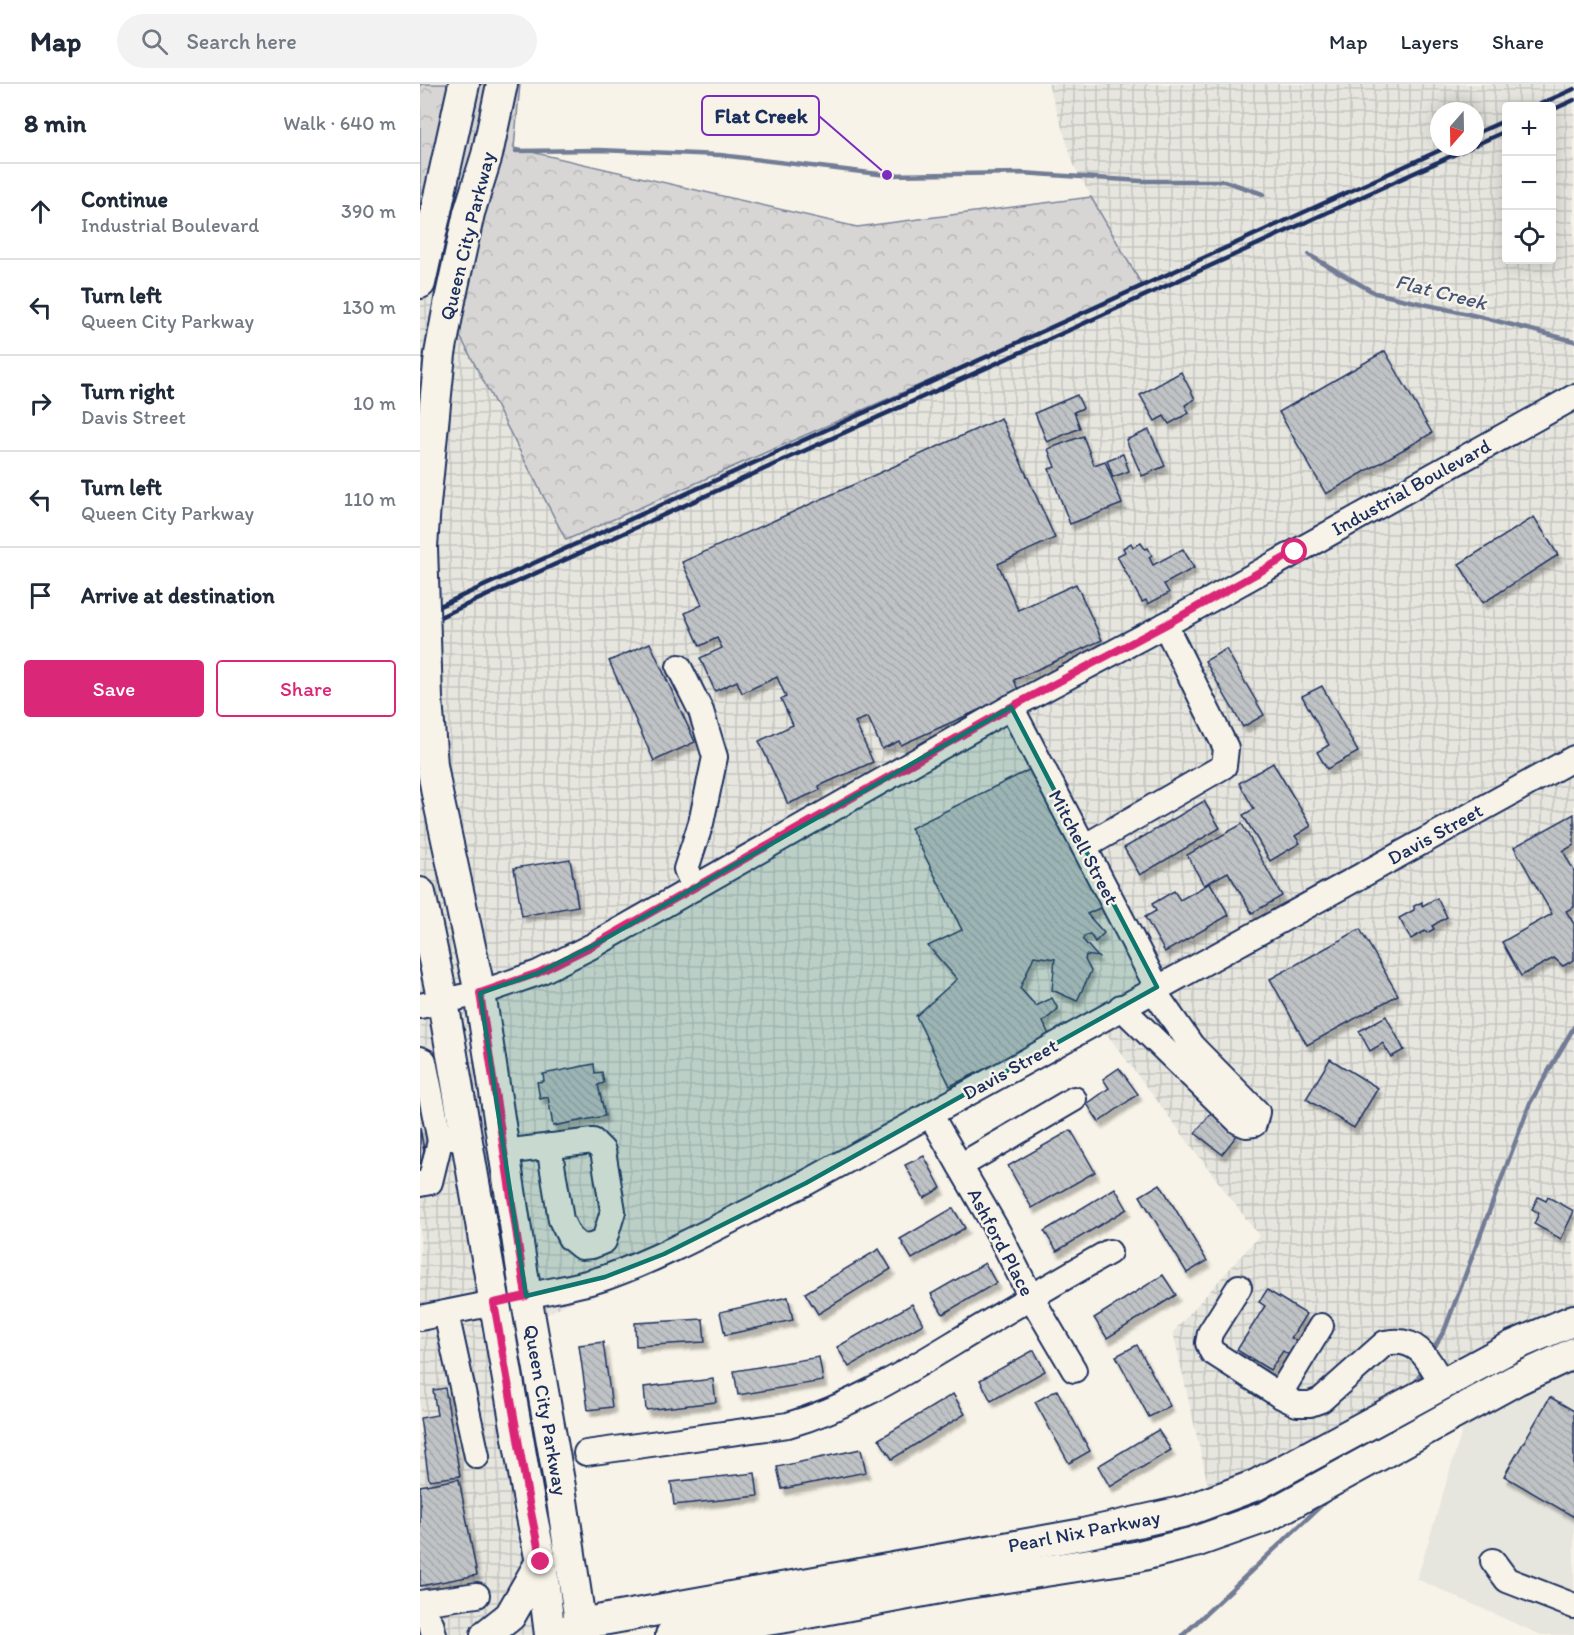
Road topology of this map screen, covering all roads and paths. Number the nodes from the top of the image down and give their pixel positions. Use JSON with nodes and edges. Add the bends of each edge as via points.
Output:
{"nodes":[{"id":1,"x":464,"y":84,"type":"edge"},
{"id":2,"x":502,"y":84,"type":"edge"},
{"id":3,"x":420,"y":283,"type":"edge"},
{"id":4,"x":1574,"y":397,"type":"edge"},
{"id":5,"x":1165,"y":625,"type":"junction"},
{"id":6,"x":679,"y":667,"type":"dead end"},
{"id":7,"x":1011,"y":707,"type":"junction"},
{"id":8,"x":1574,"y":758,"type":"edge"},
{"id":9,"x":1084,"y":847,"type":"junction"},
{"id":10,"x":693,"y":888,"type":"junction"},
{"id":11,"x":420,"y":893,"type":"edge"},
{"id":12,"x":1155,"y":989,"type":"junction"},
{"id":13,"x":480,"y":993,"type":"junction"},
{"id":14,"x":431,"y":1004,"type":"edge"},
{"id":15,"x":1121,"y":1007,"type":"junction"},
{"id":16,"x":420,"y":1059,"type":"edge"},
{"id":17,"x":442,"y":1080,"type":"junction"},
{"id":18,"x":1074,"y":1099,"type":"dead end"},
{"id":19,"x":930,"y":1114,"type":"junction"},
{"id":20,"x":452,"y":1137,"type":"junction"},
{"id":21,"x":549,"y":1146,"type":"dead end"},
{"id":22,"x":504,"y":1152,"type":"junction"},
{"id":23,"x":960,"y":1166,"type":"junction"},
{"id":24,"x":420,"y":1184,"type":"edge"},
{"id":25,"x":1109,"y":1252,"type":"dead end"},
{"id":26,"x":1239,"y":1287,"type":"dead end"},
{"id":27,"x":526,"y":1296,"type":"junction"},
{"id":28,"x":1031,"y":1297,"type":"junction"},
{"id":29,"x":494,"y":1303,"type":"junction"},
{"id":30,"x":446,"y":1313,"type":"junction"},
{"id":31,"x":420,"y":1318,"type":"edge"},
{"id":32,"x":1574,"y":1320,"type":"edge"},
{"id":33,"x":1321,"y":1326,"type":"dead end"},
{"id":34,"x":1574,"y":1353,"type":"edge"},
{"id":35,"x":1074,"y":1370,"type":"dead end"},
{"id":36,"x":1442,"y":1384,"type":"junction"},
{"id":37,"x":1279,"y":1395,"type":"junction"},
{"id":38,"x":586,"y":1453,"type":"dead end"},
{"id":39,"x":477,"y":1456,"type":"dead end"},
{"id":40,"x":1493,"y":1561,"type":"dead end"},
{"id":41,"x":541,"y":1562,"type":"junction"},
{"id":42,"x":477,"y":1595,"type":"dead end"},
{"id":43,"x":420,"y":1603,"type":"edge"},
{"id":44,"x":1574,"y":1606,"type":"edge"},
{"id":45,"x":420,"y":1609,"type":"edge"},
{"id":46,"x":574,"y":1631,"type":"edge"},
{"id":47,"x":434,"y":1635,"type":"edge"},
{"id":48,"x":486,"y":1635,"type":"edge"},
{"id":49,"x":550,"y":1635,"type":"edge"},
{"id":50,"x":671,"y":1635,"type":"edge"}],
"edges":[{"from":1,"to":3,"type":"main road","name":"Queen City Parkway"},
{"from":2,"to":13,"type":"main road","name":"Queen City Parkway","bridge":true,"via":[[487,155],[469,213],[440,354],[423,547],[432,765]]},
{"from":4,"to":5,"type":"street","name":"Industrial Boulevard"},
{"from":5,"to":7,"type":"street","name":"Industrial Boulevard"},
{"from":5,"to":9,"type":"street","via":[[1226,748],[1224,766]]},
{"from":6,"to":10,"type":"street","via":[[701,711],[715,757],[686,869]]},
{"from":7,"to":9,"type":"street","name":"Mitchell Street"},
{"from":7,"to":10,"type":"street","name":"Industrial Boulevard"},
{"from":8,"to":12,"type":"street","name":"Davis Street"},
{"from":9,"to":12,"type":"street","name":"Mitchell Street"},
{"from":10,"to":13,"type":"street","name":"Industrial Boulevard","via":[[538,973]]},
{"from":11,"to":14,"type":"main road","name":"Queen City Parkway"},
{"from":12,"to":15,"type":"street","name":"Davis Street"},
{"from":12,"to":15,"type":"street","name":"Mitchell Street","via":[[1192,1046],[1257,1112],[1254,1124],[1239,1122]]},
{"from":13,"to":14,"type":"street","name":"Industrial Boulevard"},
{"from":13,"to":22,"type":"main road","name":"Queen City Parkway"},
{"from":14,"to":17,"type":"main road","name":"Queen City Parkway"},
{"from":15,"to":19,"type":"street","name":"Davis Street"},
{"from":16,"to":17,"type":"street"},
{"from":17,"to":20,"type":"main road","name":"Queen City Parkway"},
{"from":18,"to":23,"type":"street"},
{"from":19,"to":23,"type":"street","name":"Ashford Place"},
{"from":19,"to":27,"type":"street","name":"Davis Street","via":[[806,1183],[664,1254],[605,1277]]},
{"from":20,"to":24,"type":"street","via":[[430,1182]]},
{"from":20,"to":29,"type":"main road","name":"Queen City Parkway"},
{"from":21,"to":22,"type":"street"},
{"from":22,"to":27,"type":"main road","name":"Queen City Parkway"},
{"from":23,"to":28,"type":"street","name":"Ashford Place"},
{"from":25,"to":28,"type":"street"},
{"from":26,"to":37,"type":"street","via":[[1210,1333],[1208,1343],[1212,1352]]},
{"from":27,"to":29,"type":"main road","name":"Davis Street"},
{"from":27,"to":46,"type":"main road","name":"Queen City Parkway","via":[[560,1487]]},
{"from":28,"to":35,"type":"street","name":"Ashford Place"},
{"from":28,"to":38,"type":"street","via":[[897,1377],[811,1418],[788,1425]]},
{"from":29,"to":30,"type":"street","name":"Davis Street"},
{"from":29,"to":41,"type":"main road","name":"Queen City Parkway"},
{"from":30,"to":31,"type":"street","name":"Davis Street"},
{"from":30,"to":39,"type":"street"},
{"from":32,"to":36,"type":"main road","name":"Pearl Nix Parkway","via":[[1513,1346]]},
{"from":33,"to":37,"type":"street"},
{"from":34,"to":50,"type":"main road","name":"Pearl Nix Parkway","via":[[1516,1380],[1266,1517],[1196,1542],[1135,1557]]},
{"from":36,"to":37,"type":"street","via":[[1421,1351],[1398,1340],[1385,1343],[1320,1400],[1297,1404]]},
{"from":36,"to":46,"type":"main road","name":"Pearl Nix Parkway","via":[[1256,1485],[1186,1511]]},
{"from":40,"to":44,"type":"street","via":[[1507,1580]]},
{"from":41,"to":48,"type":"main road","via":[[510,1616]]},
{"from":41,"to":49,"type":"main road","name":"Queen City Parkway"},
{"from":42,"to":43,"type":"street"},
{"from":45,"to":47,"type":"street","via":[[431,1623]]}]}
